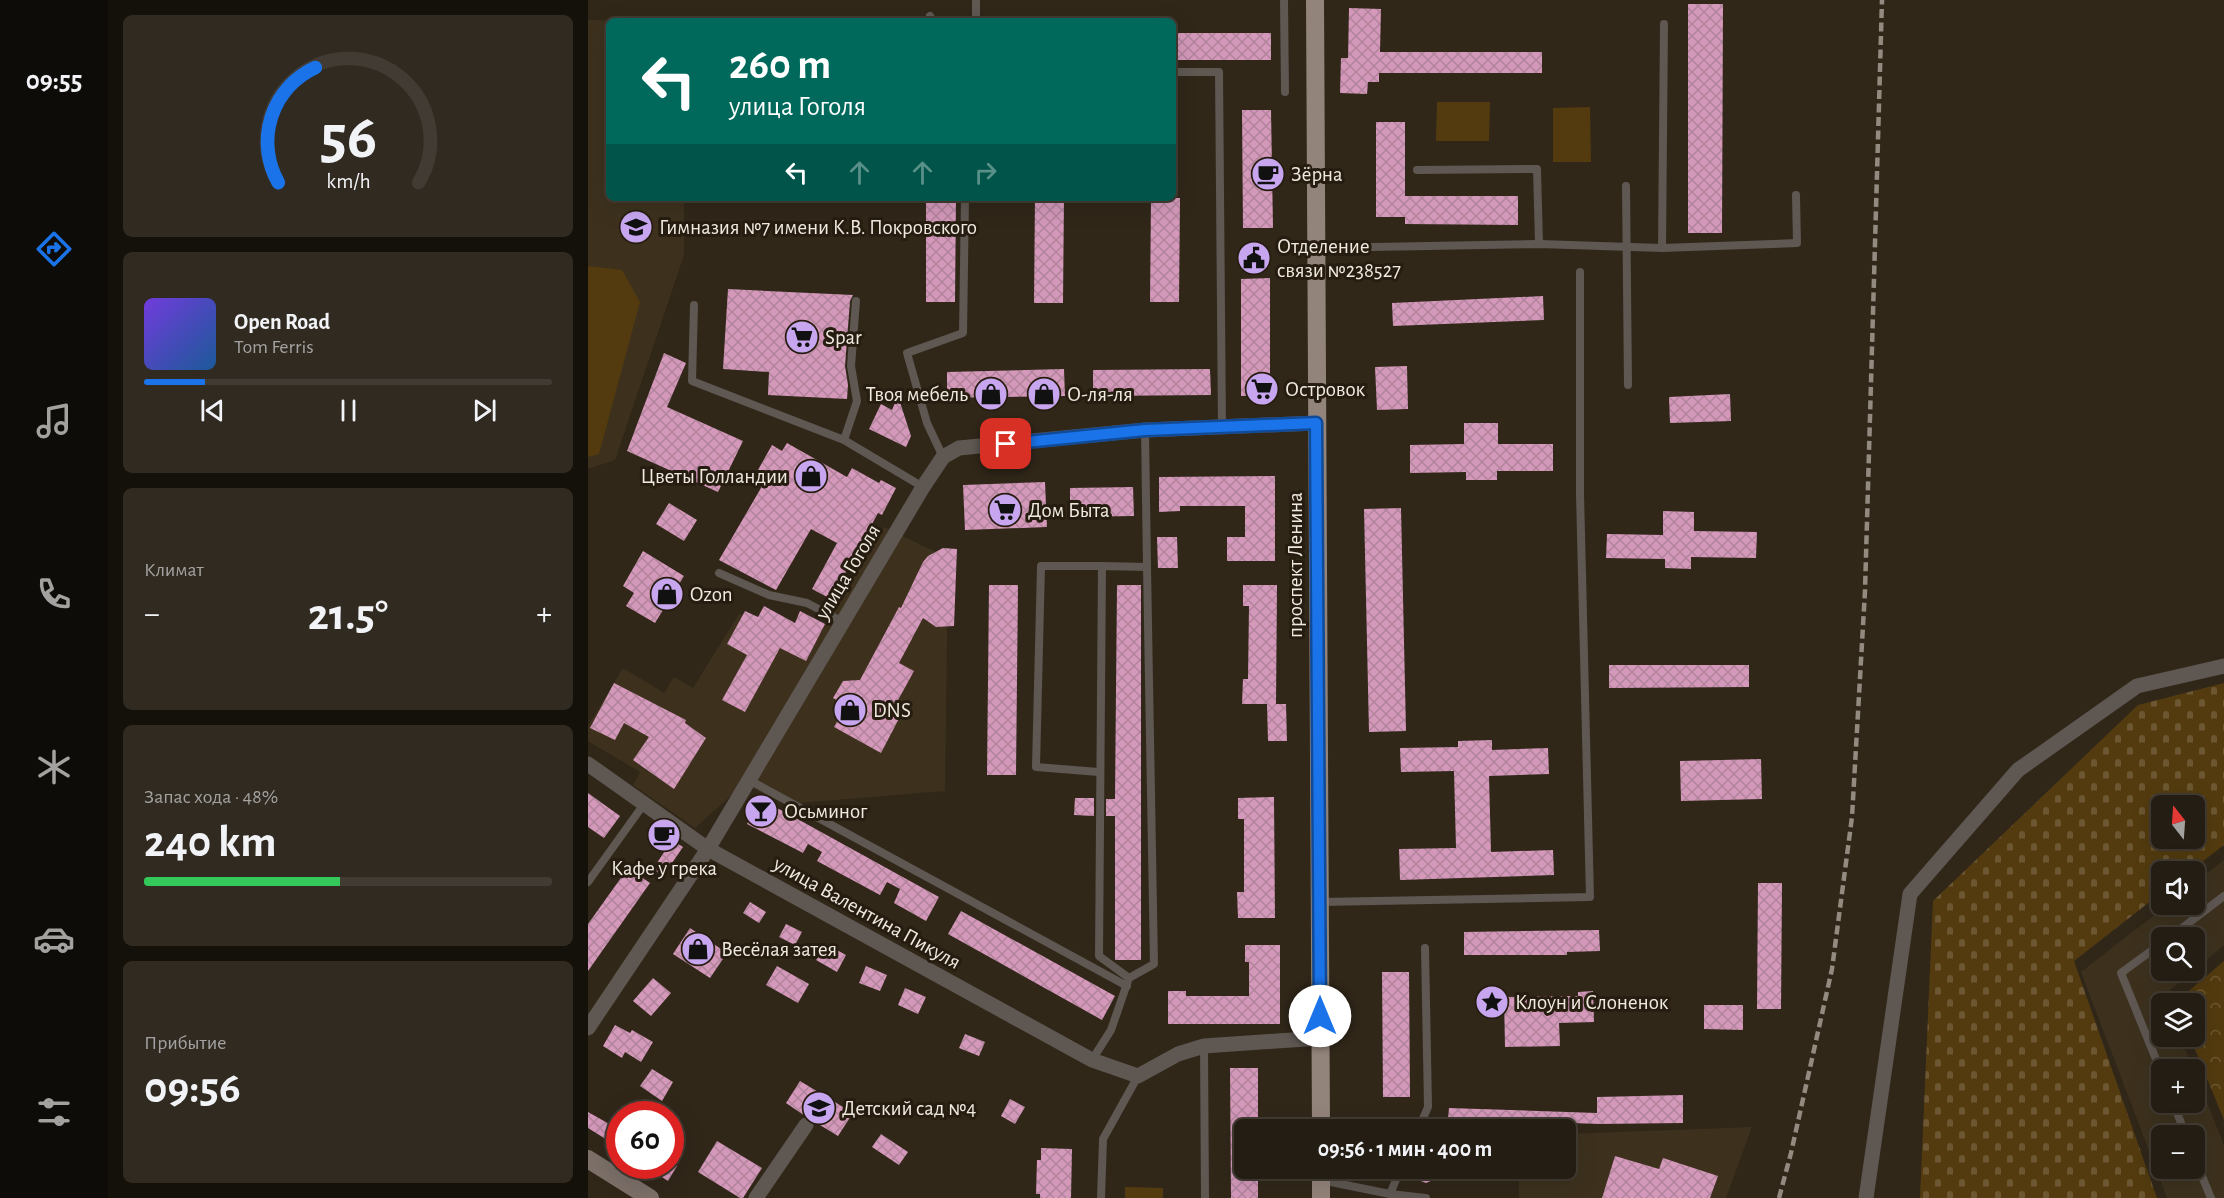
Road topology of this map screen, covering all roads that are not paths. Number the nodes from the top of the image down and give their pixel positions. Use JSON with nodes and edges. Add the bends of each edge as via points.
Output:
{"nodes":[{"id":1,"x":976,"y":0,"type":"edge"},
{"id":2,"x":1284,"y":0,"type":"edge"},
{"id":3,"x":1315,"y":0,"type":"edge"},
{"id":4,"x":976,"y":18,"type":"edge"},
{"id":5,"x":1664,"y":24,"type":"dead end"},
{"id":6,"x":1176,"y":72,"type":"edge"},
{"id":7,"x":1285,"y":92,"type":"dead end"},
{"id":8,"x":1417,"y":170,"type":"dead end"},
{"id":9,"x":1626,"y":186,"type":"dead end"},
{"id":10,"x":1796,"y":195,"type":"dead end"},
{"id":11,"x":965,"y":201,"type":"edge"},
{"id":12,"x":1539,"y":244,"type":"junction"},
{"id":13,"x":1627,"y":247,"type":"junction"},
{"id":14,"x":1315,"y":248,"type":"junction"},
{"id":15,"x":1662,"y":248,"type":"junction"},
{"id":16,"x":1580,"y":272,"type":"dead end"},
{"id":17,"x":856,"y":301,"type":"dead end"},
{"id":18,"x":694,"y":305,"type":"dead end"},
{"id":19,"x":1628,"y":386,"type":"dead end"},
{"id":20,"x":1316,"y":423,"type":"junction"},
{"id":21,"x":1222,"y":427,"type":"junction"},
{"id":22,"x":1145,"y":430,"type":"junction"},
{"id":23,"x":844,"y":440,"type":"junction"},
{"id":24,"x":943,"y":457,"type":"junction"},
{"id":25,"x":923,"y":487,"type":"junction"},
{"id":26,"x":1102,"y":566,"type":"junction"},
{"id":27,"x":1147,"y":567,"type":"junction"},
{"id":28,"x":719,"y":573,"type":"dead end"},
{"id":29,"x":843,"y":622,"type":"junction"},
{"id":30,"x":2224,"y":666,"type":"edge"},
{"id":31,"x":588,"y":764,"type":"edge"},
{"id":32,"x":1100,"y":772,"type":"junction"},
{"id":33,"x":749,"y":780,"type":"junction"},
{"id":34,"x":644,"y":804,"type":"junction"},
{"id":35,"x":708,"y":849,"type":"junction"},
{"id":36,"x":588,"y":882,"type":"edge"},
{"id":37,"x":2224,"y":896,"type":"edge"},
{"id":38,"x":1320,"y":902,"type":"junction"},
{"id":39,"x":2183,"y":927,"type":"edge"},
{"id":40,"x":1425,"y":948,"type":"dead end"},
{"id":41,"x":2151,"y":951,"type":"edge"},
{"id":42,"x":1128,"y":982,"type":"junction"},
{"id":43,"x":588,"y":1028,"type":"edge"},
{"id":44,"x":1320,"y":1038,"type":"junction"},
{"id":45,"x":1204,"y":1046,"type":"junction"},
{"id":46,"x":2156,"y":1059,"type":"edge"},
{"id":47,"x":1092,"y":1060,"type":"junction"},
{"id":48,"x":1138,"y":1076,"type":"junction"},
{"id":49,"x":1321,"y":1119,"type":"edge"},
{"id":50,"x":1423,"y":1119,"type":"edge"},
{"id":51,"x":806,"y":1125,"type":"dead end"},
{"id":52,"x":588,"y":1159,"type":"edge"},
{"id":53,"x":1396,"y":1179,"type":"edge"},
{"id":54,"x":2203,"y":1179,"type":"edge"},
{"id":55,"x":1321,"y":1182,"type":"edge"},
{"id":56,"x":1390,"y":1194,"type":"junction"},
{"id":57,"x":650,"y":1198,"type":"edge"},
{"id":58,"x":756,"y":1198,"type":"edge"},
{"id":59,"x":1101,"y":1198,"type":"edge"},
{"id":60,"x":1205,"y":1198,"type":"edge"},
{"id":61,"x":1426,"y":1198,"type":"edge"},
{"id":62,"x":1866,"y":1198,"type":"edge"},
{"id":63,"x":2211,"y":1198,"type":"edge"}],
"edges":[{"from":1,"to":4,"type":"lane"},
{"from":2,"to":7,"type":"lane"},
{"from":3,"to":14,"type":"main road","name":"проспект Ленина"},
{"from":5,"to":15,"type":"lane"},
{"from":6,"to":21,"type":"lane","via":[[1219,72]]},
{"from":8,"to":12,"type":"lane","via":[[1537,169]]},
{"from":9,"to":13,"type":"lane"},
{"from":10,"to":15,"type":"lane","via":[[1797,243]]},
{"from":11,"to":24,"type":"lane","via":[[963,333],[907,353],[927,423]]},
{"from":12,"to":13,"type":"lane"},
{"from":12,"to":14,"type":"lane"},
{"from":13,"to":15,"type":"lane"},
{"from":13,"to":19,"type":"lane"},
{"from":14,"to":20,"type":"main road","name":"проспект Ленина"},
{"from":16,"to":38,"type":"lane","via":[[1580,494],[1590,897]]},
{"from":17,"to":23,"type":"lane","via":[[850,366],[857,401]]},
{"from":18,"to":23,"type":"lane","via":[[692,381]]},
{"from":20,"to":21,"type":"street"},
{"from":20,"to":38,"type":"main road","name":"проспект Ленина"},
{"from":21,"to":22,"type":"street"},
{"from":22,"to":24,"type":"street","via":[[959,448]]},
{"from":22,"to":27,"type":"lane"},
{"from":23,"to":25,"type":"lane"},
{"from":24,"to":25,"type":"street","name":"улица Гоголя"},
{"from":25,"to":29,"type":"street","name":"улица Гоголя"},
{"from":26,"to":27,"type":"lane"},
{"from":26,"to":32,"type":"lane"},
{"from":26,"to":32,"type":"lane","via":[[1041,567],[1036,767]]},
{"from":27,"to":42,"type":"lane","via":[[1154,964]]},
{"from":28,"to":29,"type":"lane","via":[[768,595],[807,603]]},
{"from":29,"to":33,"type":"street","name":"улица Гоголя"},
{"from":30,"to":62,"type":"street","via":[[2138,686],[2018,770],[1910,894]]},
{"from":31,"to":34,"type":"street","name":"улица Валентина Пикуля"},
{"from":32,"to":42,"type":"lane","via":[[1099,956]]},
{"from":33,"to":35,"type":"street","name":"улица Гоголя"},
{"from":33,"to":42,"type":"lane"},
{"from":34,"to":35,"type":"street","name":"улица Валентина Пикуля"},
{"from":34,"to":36,"type":"lane"},
{"from":35,"to":43,"type":"street","name":"улица Гоголя"},
{"from":35,"to":47,"type":"street","name":"улица Валентина Пикуля"},
{"from":37,"to":39,"type":"lane"},
{"from":38,"to":44,"type":"main road","name":"проспект Ленина"},
{"from":40,"to":50,"type":"lane","via":[[1428,1107]]},
{"from":41,"to":46,"type":"lane","via":[[2121,973]]},
{"from":42,"to":47,"type":"lane","via":[[1111,1030]]},
{"from":44,"to":45,"type":"street"},
{"from":44,"to":49,"type":"main road","name":"проспект Ленина"},
{"from":45,"to":48,"type":"street","via":[[1178,1054]]},
{"from":45,"to":60,"type":"lane"},
{"from":47,"to":48,"type":"street","name":"улица Валентина Пикуля"},
{"from":48,"to":59,"type":"lane","via":[[1103,1138]]},
{"from":51,"to":58,"type":"street"},
{"from":52,"to":57,"type":"street"},
{"from":53,"to":56,"type":"lane"},
{"from":54,"to":63,"type":"lane"},
{"from":55,"to":56,"type":"lane"},
{"from":56,"to":61,"type":"lane"}]}
